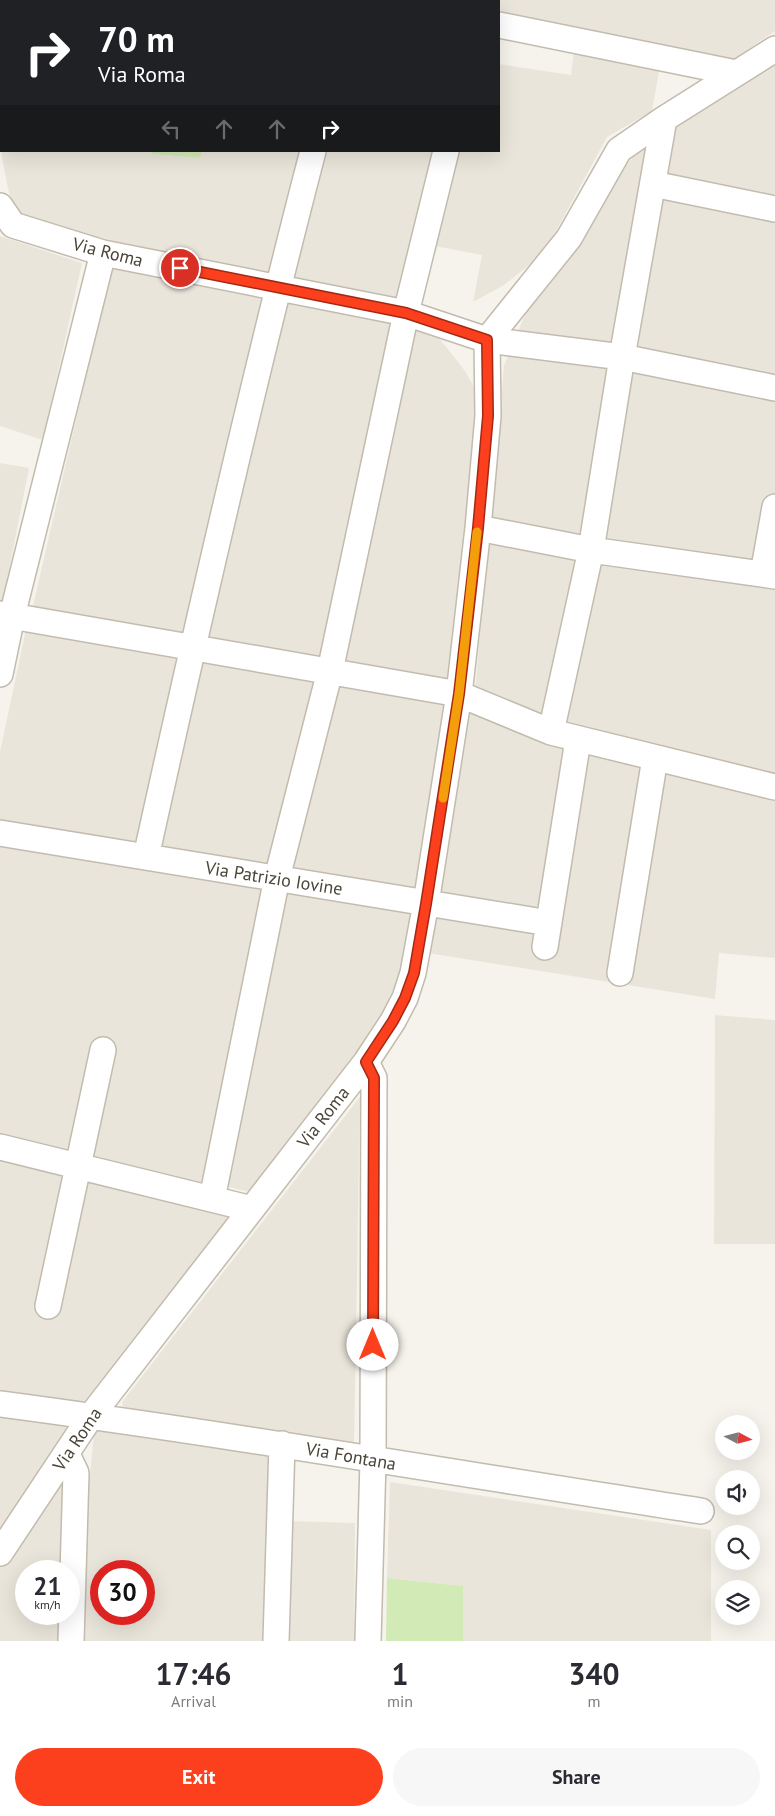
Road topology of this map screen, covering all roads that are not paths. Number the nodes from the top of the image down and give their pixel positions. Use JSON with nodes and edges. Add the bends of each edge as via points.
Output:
{"nodes":[{"id":1,"x":500,"y":25,"type":"edge"},
{"id":2,"x":775,"y":49,"type":"edge"},
{"id":3,"x":736,"y":74,"type":"junction"},
{"id":4,"x":664,"y":119,"type":"junction"},
{"id":5,"x":313,"y":152,"type":"edge"},
{"id":6,"x":446,"y":152,"type":"edge"},
{"id":7,"x":653,"y":184,"type":"junction"},
{"id":8,"x":0,"y":206,"type":"edge"},
{"id":9,"x":775,"y":209,"type":"edge"},
{"id":10,"x":103,"y":253,"type":"junction"},
{"id":11,"x":277,"y":288,"type":"junction"},
{"id":12,"x":406,"y":313,"type":"junction"},
{"id":13,"x":487,"y":340,"type":"junction"},
{"id":14,"x":622,"y":357,"type":"junction"},
{"id":15,"x":775,"y":388,"type":"edge"},
{"id":16,"x":775,"y":507,"type":"edge"},
{"id":17,"x":478,"y":528,"type":"junction"},
{"id":18,"x":591,"y":550,"type":"junction"},
{"id":19,"x":769,"y":575,"type":"edge"},
{"id":20,"x":6,"y":615,"type":"edge"},
{"id":21,"x":192,"y":647,"type":"junction"},
{"id":22,"x":330,"y":671,"type":"junction"},
{"id":23,"x":0,"y":674,"type":"edge"},
{"id":24,"x":459,"y":694,"type":"junction"},
{"id":25,"x":551,"y":732,"type":"junction"},
{"id":26,"x":578,"y":740,"type":"junction"},
{"id":27,"x":655,"y":758,"type":"junction"},
{"id":28,"x":775,"y":788,"type":"edge"},
{"id":29,"x":0,"y":833,"type":"edge"},
{"id":30,"x":146,"y":857,"type":"junction"},
{"id":31,"x":277,"y":878,"type":"junction"},
{"id":32,"x":426,"y":904,"type":"junction"},
{"id":33,"x":620,"y":973,"type":"dead end"},
{"id":34,"x":103,"y":1050,"type":"dead end"},
{"id":35,"x":366,"y":1062,"type":"junction"},
{"id":36,"x":0,"y":1147,"type":"edge"},
{"id":37,"x":78,"y":1166,"type":"junction"},
{"id":38,"x":212,"y":1199,"type":"junction"},
{"id":39,"x":252,"y":1209,"type":"junction"},
{"id":40,"x":48,"y":1306,"type":"dead end"},
{"id":41,"x":0,"y":1404,"type":"edge"},
{"id":42,"x":91,"y":1416,"type":"junction"},
{"id":43,"x":282,"y":1444,"type":"junction"},
{"id":44,"x":67,"y":1454,"type":"junction"},
{"id":45,"x":373,"y":1460,"type":"junction"},
{"id":46,"x":701,"y":1511,"type":"dead end"},
{"id":47,"x":0,"y":1553,"type":"edge"},
{"id":48,"x":71,"y":1641,"type":"edge"},
{"id":49,"x":276,"y":1641,"type":"edge"},
{"id":50,"x":368,"y":1641,"type":"edge"}],
"edges":[{"from":1,"to":3,"type":"street"},
{"from":2,"to":3,"type":"street"},
{"from":3,"to":4,"type":"street"},
{"from":4,"to":7,"type":"street"},
{"from":4,"to":13,"type":"street","via":[[619,150],[569,238]]},
{"from":5,"to":11,"type":"street"},
{"from":6,"to":12,"type":"street"},
{"from":7,"to":9,"type":"street"},
{"from":7,"to":14,"type":"street"},
{"from":8,"to":10,"type":"street","name":"Via Roma","via":[[13,225]]},
{"from":10,"to":11,"type":"street","name":"Via Roma"},
{"from":10,"to":20,"type":"street"},
{"from":11,"to":12,"type":"street","name":"Via Roma"},
{"from":11,"to":21,"type":"street"},
{"from":12,"to":13,"type":"street","name":"Via Roma"},
{"from":12,"to":22,"type":"street"},
{"from":13,"to":14,"type":"street"},
{"from":13,"to":17,"type":"street","name":"Via Roma","via":[[488,416]]},
{"from":14,"to":15,"type":"street"},
{"from":14,"to":18,"type":"street"},
{"from":16,"to":19,"type":"street"},
{"from":17,"to":18,"type":"street"},
{"from":17,"to":24,"type":"street","name":"Via Roma"},
{"from":18,"to":19,"type":"street"},
{"from":18,"to":25,"type":"street"},
{"from":20,"to":21,"type":"street"},
{"from":20,"to":23,"type":"street"},
{"from":21,"to":22,"type":"street"},
{"from":21,"to":30,"type":"street"},
{"from":22,"to":24,"type":"street"},
{"from":22,"to":31,"type":"street"},
{"from":24,"to":25,"type":"street"},
{"from":24,"to":32,"type":"street","name":"Via Roma"},
{"from":25,"to":26,"type":"street"},
{"from":26,"to":27,"type":"street"},
{"from":26,"to":32,"type":"street","name":"Via Patrizio Iovine","via":[[547,935]]},
{"from":27,"to":28,"type":"street"},
{"from":27,"to":33,"type":"street"},
{"from":29,"to":30,"type":"street","name":"Via Patrizio Iovine"},
{"from":30,"to":31,"type":"street","name":"Via Patrizio Iovine"},
{"from":31,"to":32,"type":"street","name":"Via Patrizio Iovine"},
{"from":31,"to":38,"type":"street"},
{"from":32,"to":35,"type":"street","name":"Via Roma","via":[[414,973],[405,998]]},
{"from":34,"to":37,"type":"street"},
{"from":35,"to":39,"type":"street","name":"Via Roma"},
{"from":35,"to":45,"type":"street","via":[[374,1078]]},
{"from":36,"to":37,"type":"street"},
{"from":37,"to":38,"type":"street"},
{"from":37,"to":40,"type":"street"},
{"from":38,"to":39,"type":"street"},
{"from":39,"to":42,"type":"street","name":"Via Roma"},
{"from":41,"to":42,"type":"street","name":"Via Fontana"},
{"from":42,"to":43,"type":"street","name":"Via Fontana"},
{"from":42,"to":44,"type":"street","name":"Via Roma"},
{"from":43,"to":45,"type":"street","name":"Via Fontana"},
{"from":43,"to":49,"type":"street"},
{"from":44,"to":47,"type":"street","name":"Via Roma"},
{"from":44,"to":48,"type":"street","via":[[76,1473]]},
{"from":45,"to":46,"type":"street","name":"Via Fontana"},
{"from":45,"to":50,"type":"street"}]}
